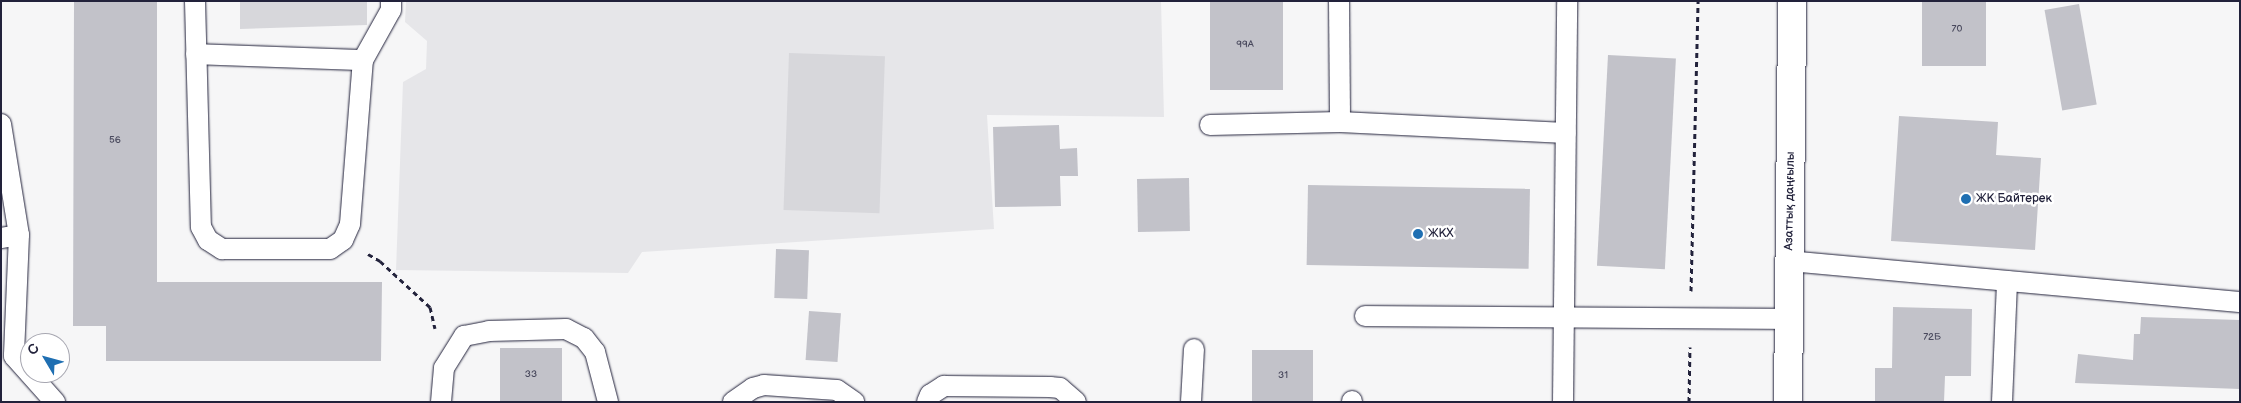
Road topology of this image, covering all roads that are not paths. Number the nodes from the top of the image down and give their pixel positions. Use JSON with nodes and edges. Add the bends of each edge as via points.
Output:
{"nodes":[{"id":1,"x":195,"y":1,"type":"edge"},
{"id":2,"x":392,"y":1,"type":"edge"},
{"id":3,"x":1338,"y":1,"type":"edge"},
{"id":4,"x":1567,"y":1,"type":"edge"},
{"id":5,"x":1792,"y":1,"type":"edge"},
{"id":6,"x":196,"y":54,"type":"junction"},
{"id":7,"x":363,"y":60,"type":"junction"},
{"id":8,"x":1340,"y":122,"type":"junction"},
{"id":9,"x":1,"y":124,"type":"edge"},
{"id":10,"x":1210,"y":125,"type":"dead end"},
{"id":11,"x":1566,"y":133,"type":"junction"},
{"id":12,"x":10,"y":236,"type":"edge"},
{"id":13,"x":1789,"y":262,"type":"junction"},
{"id":14,"x":2007,"y":281,"type":"junction"},
{"id":15,"x":2240,"y":302,"type":"edge"},
{"id":16,"x":1365,"y":316,"type":"dead end"},
{"id":17,"x":1564,"y":318,"type":"junction"},
{"id":18,"x":1788,"y":319,"type":"junction"},
{"id":19,"x":1194,"y":349,"type":"dead end"},
{"id":20,"x":55,"y":402,"type":"edge"},
{"id":21,"x":441,"y":402,"type":"edge"},
{"id":22,"x":608,"y":402,"type":"edge"},
{"id":23,"x":733,"y":402,"type":"edge"},
{"id":24,"x":854,"y":402,"type":"edge"},
{"id":25,"x":927,"y":402,"type":"edge"},
{"id":26,"x":1076,"y":402,"type":"edge"},
{"id":27,"x":1191,"y":402,"type":"edge"},
{"id":28,"x":1563,"y":402,"type":"edge"},
{"id":29,"x":1788,"y":402,"type":"edge"},
{"id":30,"x":2002,"y":402,"type":"edge"}],
"edges":[{"from":1,"to":6,"type":"lane"},
{"from":2,"to":7,"type":"lane","via":[[391,10]]},
{"from":3,"to":8,"type":"lane"},
{"from":4,"to":11,"type":"lane"},
{"from":5,"to":13,"type":"main road","name":"Азаттық даңғылы"},
{"from":6,"to":7,"type":"lane"},
{"from":6,"to":7,"type":"lane","via":[[201,227],[208,240],[222,249],[330,249],[343,240],[350,224]]},
{"from":8,"to":10,"type":"lane"},
{"from":8,"to":11,"type":"lane"},
{"from":9,"to":12,"type":"lane"},
{"from":11,"to":17,"type":"lane"},
{"from":12,"to":20,"type":"lane","via":[[14,356]]},
{"from":13,"to":14,"type":"lane"},
{"from":13,"to":18,"type":"main road","name":"Азаттық даңғылы"},
{"from":14,"to":15,"type":"lane"},
{"from":14,"to":30,"type":"lane"},
{"from":16,"to":17,"type":"lane"},
{"from":17,"to":18,"type":"lane"},
{"from":17,"to":28,"type":"lane"},
{"from":18,"to":29,"type":"main road","name":"Азаттық даңғылы"},
{"from":19,"to":27,"type":"lane"},
{"from":21,"to":22,"type":"lane","via":[[444,368],[464,336],[489,331],[566,329],[584,338],[595,352]]},
{"from":23,"to":24,"type":"lane","via":[[753,388],[764,385],[837,390]]},
{"from":25,"to":26,"type":"lane","via":[[930,395],[944,386],[1060,388]]}]}
